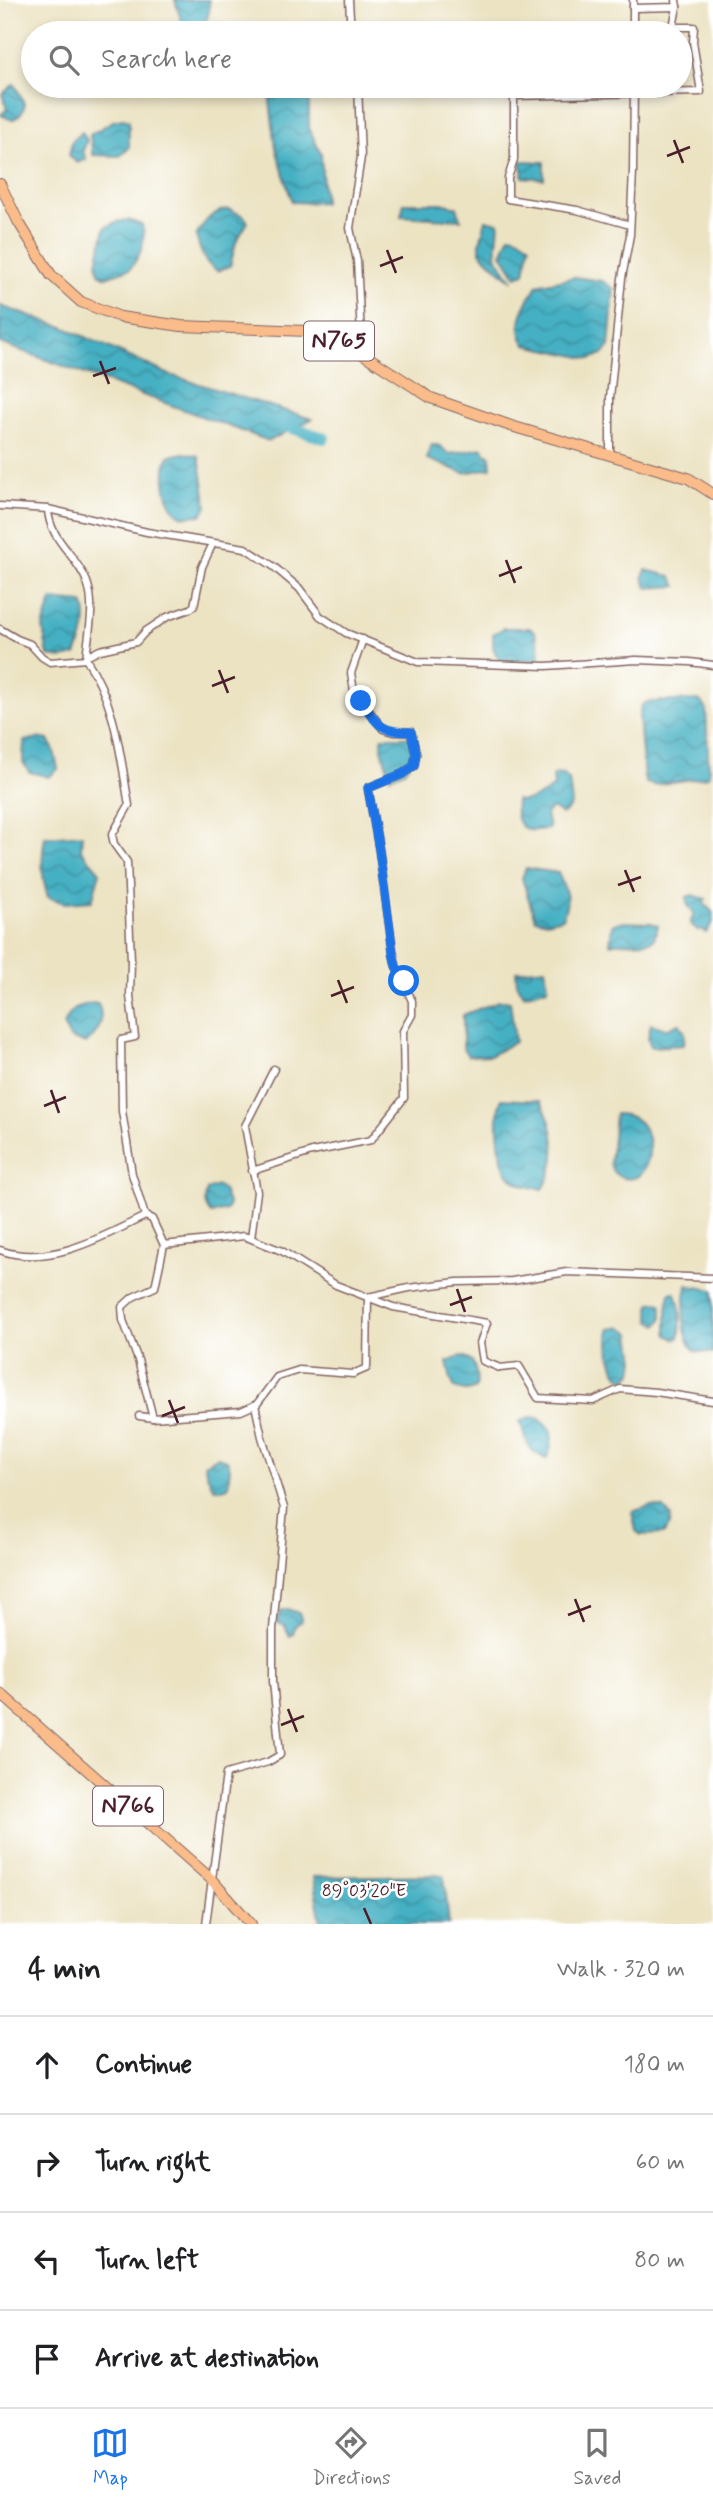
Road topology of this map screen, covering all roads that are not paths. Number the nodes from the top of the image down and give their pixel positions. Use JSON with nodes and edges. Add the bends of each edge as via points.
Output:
{"nodes":[{"id":1,"x":349,"y":0,"type":"edge"},
{"id":2,"x":633,"y":0,"type":"edge"},
{"id":3,"x":676,"y":4,"type":"edge"},
{"id":4,"x":633,"y":8,"type":"junction"},
{"id":5,"x":350,"y":21,"type":"edge"},
{"id":6,"x":633,"y":21,"type":"edge"},
{"id":7,"x":692,"y":27,"type":"edge"},
{"id":8,"x":692,"y":92,"type":"edge"},
{"id":9,"x":358,"y":98,"type":"edge"},
{"id":10,"x":514,"y":98,"type":"edge"},
{"id":11,"x":634,"y":98,"type":"edge"},
{"id":12,"x":0,"y":184,"type":"edge"},
{"id":13,"x":631,"y":225,"type":"junction"},
{"id":14,"x":362,"y":353,"type":"junction"},
{"id":15,"x":610,"y":455,"type":"junction"},
{"id":16,"x":713,"y":494,"type":"edge"},
{"id":17,"x":0,"y":506,"type":"edge"},
{"id":18,"x":48,"y":509,"type":"junction"},
{"id":19,"x":213,"y":543,"type":"junction"},
{"id":20,"x":0,"y":629,"type":"edge"},
{"id":21,"x":363,"y":639,"type":"junction"},
{"id":22,"x":86,"y":658,"type":"junction"},
{"id":23,"x":713,"y":665,"type":"edge"},
{"id":24,"x":274,"y":1069,"type":"dead end"},
{"id":25,"x":252,"y":1171,"type":"junction"},
{"id":26,"x":145,"y":1216,"type":"junction"},
{"id":27,"x":251,"y":1238,"type":"junction"},
{"id":28,"x":164,"y":1245,"type":"junction"},
{"id":29,"x":0,"y":1250,"type":"edge"},
{"id":30,"x":713,"y":1278,"type":"edge"},
{"id":31,"x":368,"y":1297,"type":"junction"},
{"id":32,"x":713,"y":1401,"type":"edge"},
{"id":33,"x":255,"y":1405,"type":"junction"},
{"id":34,"x":139,"y":1416,"type":"dead end"},
{"id":35,"x":153,"y":1418,"type":"junction"},
{"id":36,"x":0,"y":1693,"type":"edge"},
{"id":37,"x":210,"y":1878,"type":"junction"},
{"id":38,"x":206,"y":1924,"type":"edge"},
{"id":39,"x":251,"y":1924,"type":"edge"}],
"edges":[{"from":1,"to":5,"type":"street"},
{"from":2,"to":4,"type":"street"},
{"from":3,"to":4,"type":"street"},
{"from":4,"to":6,"type":"street"},
{"from":7,"to":8,"type":"street","via":[[701,92]]},
{"from":9,"to":14,"type":"street","via":[[360,157],[350,228],[357,261]]},
{"from":10,"to":13,"type":"street","via":[[514,159],[508,199],[577,210]]},
{"from":11,"to":13,"type":"street"},
{"from":12,"to":14,"type":"highway","number":"N765","via":[[51,275],[82,302],[120,317],[181,326],[306,331]]},
{"from":13,"to":15,"type":"street","via":[[610,398]]},
{"from":14,"to":15,"type":"highway","number":"N765","via":[[431,398]]},
{"from":15,"to":16,"type":"highway","number":"N765","via":[[688,478]]},
{"from":17,"to":18,"type":"street"},
{"from":18,"to":19,"type":"street"},
{"from":18,"to":22,"type":"street","via":[[52,531],[88,584],[92,605]]},
{"from":19,"to":21,"type":"street","via":[[245,548],[299,588],[320,616]]},
{"from":19,"to":22,"type":"street","via":[[190,610],[167,617],[136,642]]},
{"from":20,"to":22,"type":"street","via":[[30,644],[50,662]]},
{"from":21,"to":23,"type":"street","via":[[418,663],[546,666],[636,660]]},
{"from":21,"to":25,"type":"street","via":[[351,673],[354,691],[383,729],[411,732],[416,754],[414,766],[368,788],[393,952],[412,1001],[412,1015],[403,1031],[404,1098],[371,1140]]},
{"from":22,"to":26,"type":"street","via":[[110,705],[129,805],[112,835],[127,862],[130,996],[135,1026],[135,1037],[121,1040],[122,1111],[132,1174]]},
{"from":24,"to":25,"type":"street","via":[[245,1126]]},
{"from":25,"to":27,"type":"street","via":[[257,1192]]},
{"from":26,"to":28,"type":"street","via":[[152,1219]]},
{"from":26,"to":29,"type":"street","via":[[76,1248],[15,1256]]},
{"from":27,"to":28,"type":"street"},
{"from":27,"to":31,"type":"street","via":[[282,1251],[336,1285]]},
{"from":28,"to":35,"type":"street","via":[[155,1287],[122,1307]]},
{"from":30,"to":31,"type":"street","via":[[567,1272],[409,1288]]},
{"from":31,"to":32,"type":"street","via":[[393,1307],[487,1323],[480,1343],[483,1361],[500,1368],[519,1366],[538,1398],[593,1401],[620,1389]]},
{"from":31,"to":33,"type":"street","via":[[366,1368],[353,1374],[299,1370],[277,1377]]},
{"from":33,"to":35,"type":"street","via":[[241,1411]]},
{"from":33,"to":37,"type":"street","via":[[284,1508],[273,1629],[280,1755],[226,1774]]},
{"from":34,"to":35,"type":"street"},
{"from":36,"to":37,"type":"highway","number":"N766"},
{"from":37,"to":38,"type":"street"},
{"from":37,"to":39,"type":"highway","number":"N766"}]}
